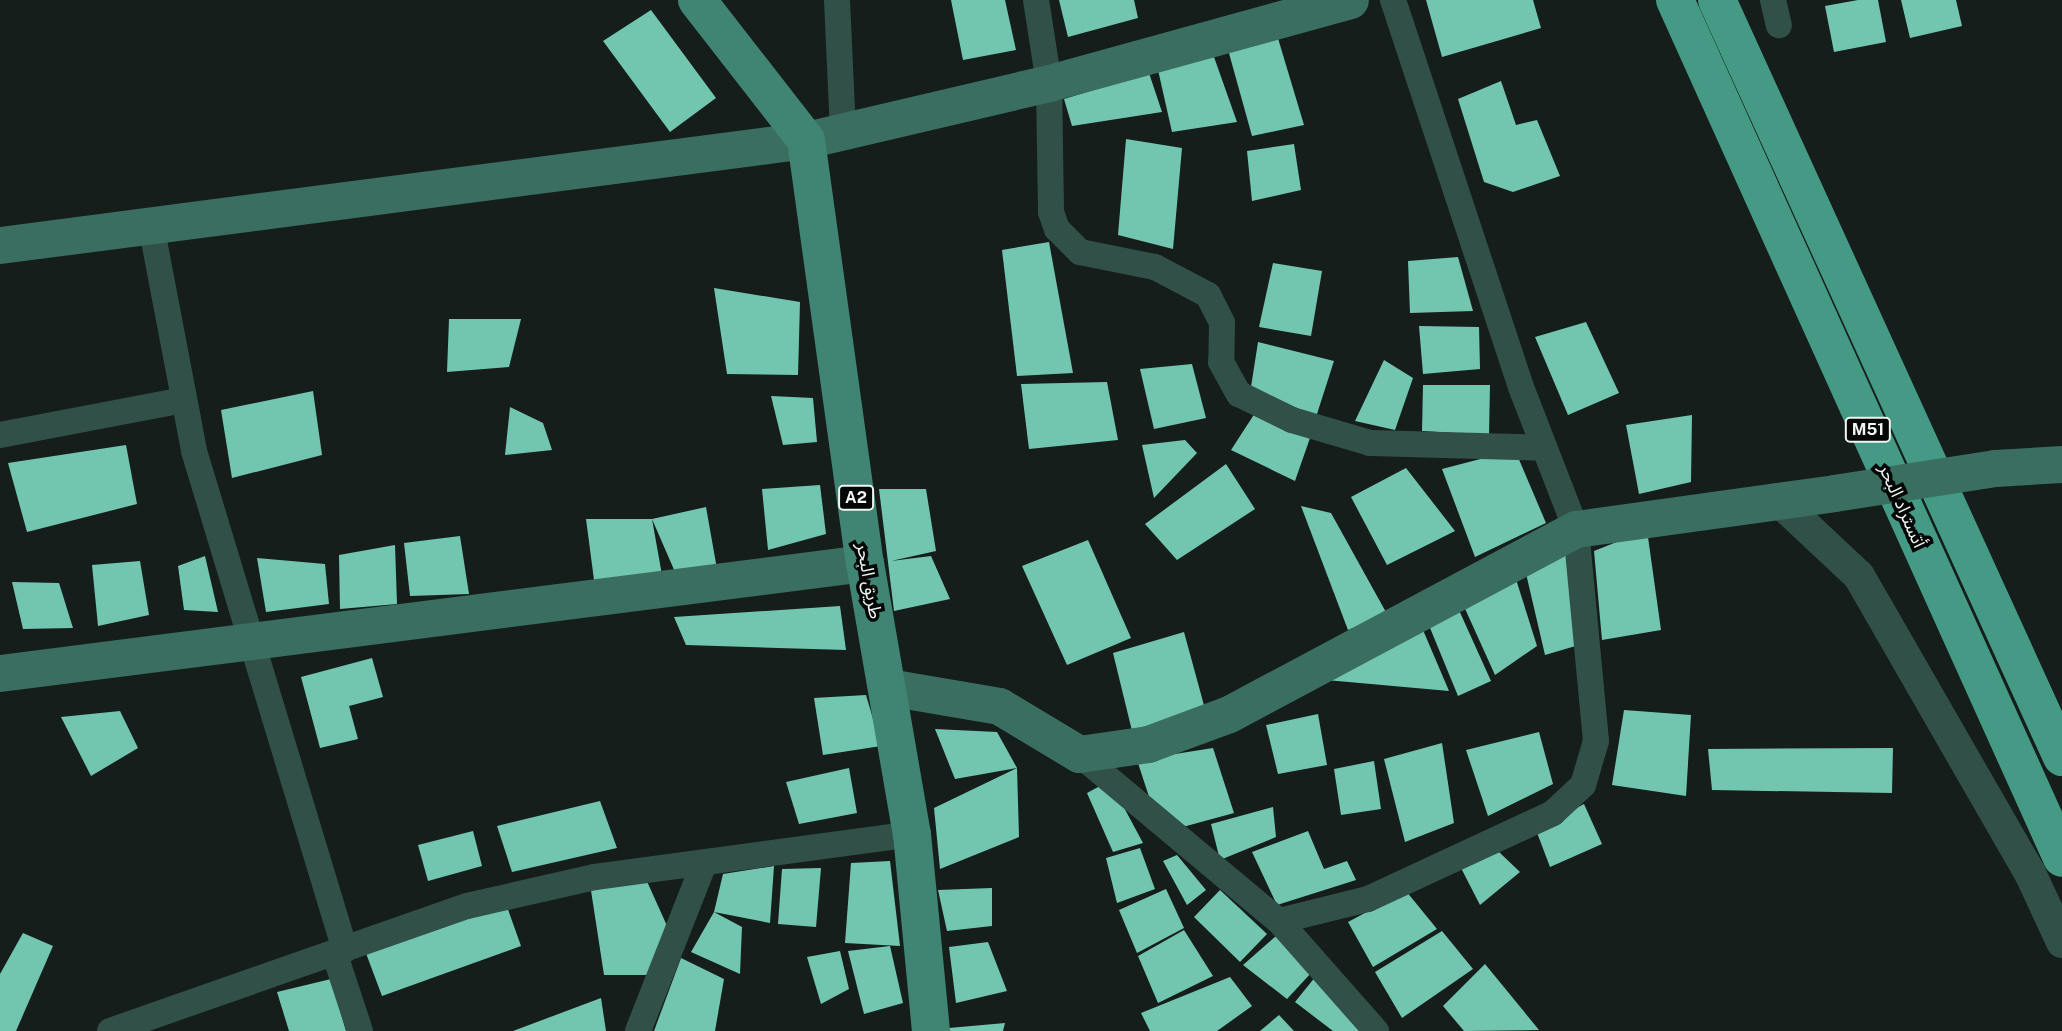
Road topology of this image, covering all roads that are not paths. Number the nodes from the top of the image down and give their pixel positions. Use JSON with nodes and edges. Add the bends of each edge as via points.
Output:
{"nodes":[{"id":1,"x":697,"y":0,"type":"edge"},
{"id":2,"x":838,"y":0,"type":"edge"},
{"id":3,"x":1036,"y":0,"type":"edge"},
{"id":4,"x":1350,"y":0,"type":"edge"},
{"id":5,"x":1393,"y":0,"type":"edge"},
{"id":6,"x":1675,"y":0,"type":"edge"},
{"id":7,"x":1717,"y":0,"type":"edge"},
{"id":8,"x":1049,"y":83,"type":"junction"},
{"id":9,"x":843,"y":131,"type":"junction"},
{"id":10,"x":806,"y":139,"type":"junction"},
{"id":11,"x":151,"y":225,"type":"junction"},
{"id":12,"x":0,"y":244,"type":"edge"},
{"id":13,"x":184,"y":400,"type":"junction"},
{"id":14,"x":0,"y":435,"type":"edge"},
{"id":15,"x":1544,"y":448,"type":"junction"},
{"id":16,"x":2062,"y":464,"type":"edge"},
{"id":17,"x":1777,"y":499,"type":"junction"},
{"id":18,"x":1576,"y":530,"type":"junction"},
{"id":19,"x":865,"y":563,"type":"junction"},
{"id":20,"x":250,"y":637,"type":"junction"},
{"id":21,"x":0,"y":673,"type":"edge"},
{"id":22,"x":888,"y":687,"type":"junction"},
{"id":23,"x":1079,"y":754,"type":"junction"},
{"id":24,"x":2062,"y":757,"type":"edge"},
{"id":25,"x":912,"y":834,"type":"junction"},
{"id":26,"x":2062,"y":858,"type":"edge"},
{"id":27,"x":703,"y":866,"type":"junction"},
{"id":28,"x":1279,"y":921,"type":"junction"},
{"id":29,"x":2062,"y":942,"type":"edge"},
{"id":30,"x":340,"y":952,"type":"junction"},
{"id":31,"x":110,"y":1031,"type":"edge"},
{"id":32,"x":360,"y":1031,"type":"edge"},
{"id":33,"x":638,"y":1031,"type":"edge"},
{"id":34,"x":931,"y":1031,"type":"edge"},
{"id":35,"x":1376,"y":1031,"type":"edge"}],
"edges":[{"from":1,"to":10,"type":"main road"},
{"from":2,"to":9,"type":"street"},
{"from":3,"to":8,"type":"street"},
{"from":4,"to":8,"type":"main road"},
{"from":5,"to":15,"type":"street"},
{"from":6,"to":26,"type":"highway","name":"أتستراد البحر","number":"M51"},
{"from":7,"to":24,"type":"highway","number":"M51"},
{"from":8,"to":9,"type":"main road"},
{"from":8,"to":15,"type":"street","via":[[1051,212],[1057,229],[1080,252],[1155,267],[1208,295],[1222,323],[1221,362],[1239,394],[1292,420],[1370,443]]},
{"from":9,"to":10,"type":"main road"},
{"from":10,"to":11,"type":"main road"},
{"from":10,"to":19,"type":"main road","name":"طريق البحر","number":"A2"},
{"from":11,"to":12,"type":"main road"},
{"from":11,"to":13,"type":"street"},
{"from":13,"to":14,"type":"street"},
{"from":13,"to":20,"type":"street"},
{"from":15,"to":18,"type":"street"},
{"from":16,"to":17,"type":"main road","bridge":true,"via":[[1995,468]]},
{"from":17,"to":18,"type":"main road"},
{"from":17,"to":29,"type":"street","via":[[1859,576],[2030,873]]},
{"from":18,"to":23,"type":"main road","via":[[1229,714],[1148,744]]},
{"from":18,"to":28,"type":"street","via":[[1596,741],[1583,785],[1553,813],[1368,899]]},
{"from":19,"to":20,"type":"main road"},
{"from":19,"to":22,"type":"main road","name":"طريق البحر","number":"A2"},
{"from":20,"to":21,"type":"main road"},
{"from":20,"to":30,"type":"street"},
{"from":22,"to":23,"type":"main road","via":[[990,703]]},
{"from":22,"to":25,"type":"main road","name":"طريق البحر","number":"A2"},
{"from":23,"to":28,"type":"street"},
{"from":25,"to":27,"type":"street"},
{"from":25,"to":34,"type":"main road","name":"طريق البحر","number":"A2"},
{"from":27,"to":30,"type":"street","via":[[595,877],[467,906]]},
{"from":27,"to":33,"type":"street"},
{"from":28,"to":35,"type":"street"},
{"from":30,"to":31,"type":"street"},
{"from":30,"to":32,"type":"street"}]}
